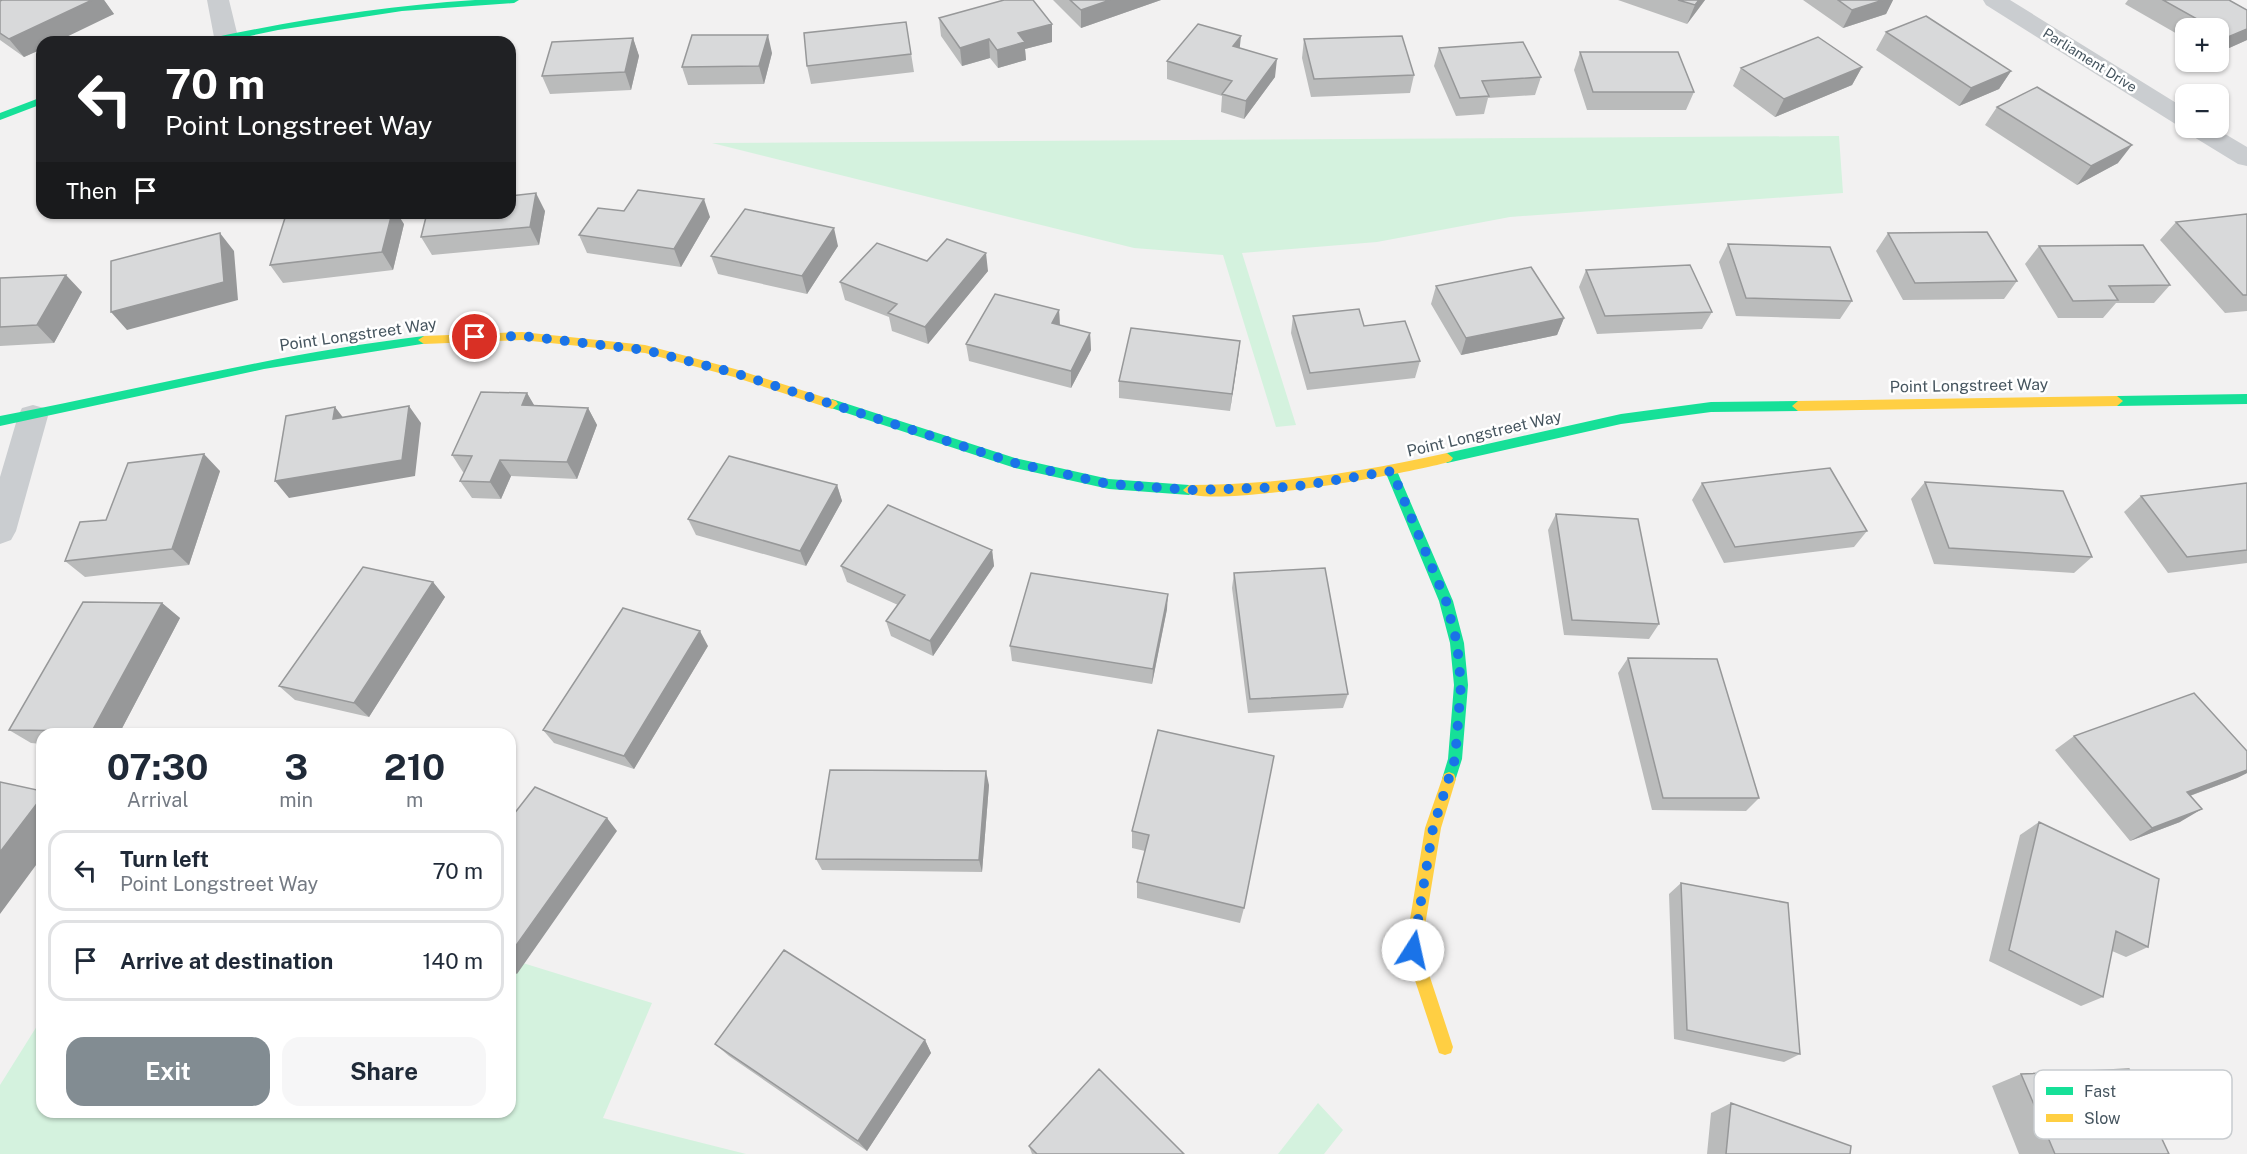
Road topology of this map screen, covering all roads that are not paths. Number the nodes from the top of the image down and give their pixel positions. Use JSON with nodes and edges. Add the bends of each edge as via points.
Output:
{"nodes":[{"id":1,"x":218,"y":0,"type":"edge"},
{"id":2,"x":514,"y":0,"type":"edge"},
{"id":3,"x":1994,"y":0,"type":"edge"},
{"id":4,"x":217,"y":36,"type":"edge"},
{"id":5,"x":235,"y":36,"type":"edge"},
{"id":6,"x":36,"y":102,"type":"edge"},
{"id":7,"x":2175,"y":113,"type":"edge"},
{"id":8,"x":0,"y":117,"type":"edge"},
{"id":9,"x":2214,"y":138,"type":"edge"},
{"id":10,"x":2247,"y":159,"type":"edge"},
{"id":11,"x":2247,"y":399,"type":"edge"},
{"id":12,"x":33,"y":416,"type":"junction"},
{"id":13,"x":0,"y":421,"type":"edge"},
{"id":14,"x":1392,"y":471,"type":"junction"},
{"id":15,"x":0,"y":531,"type":"edge"},
{"id":16,"x":1445,"y":1047,"type":"dead end"}],
"edges":[{"from":1,"to":4,"type":"street"},
{"from":2,"to":5,"type":"street","via":[[402,8]]},
{"from":3,"to":7,"type":"street","name":"Parliament Drive"},
{"from":6,"to":8,"type":"street"},
{"from":9,"to":10,"type":"street"},
{"from":11,"to":14,"type":"street","name":"Point Longstreet Way","via":[[1711,407],[1621,419]]},
{"from":12,"to":13,"type":"street","name":"Point Longstreet Way"},
{"from":12,"to":14,"type":"street","name":"Point Longstreet Way","via":[[287,360],[379,344],[522,336],[656,352],[735,373],[1015,463],[1109,484],[1191,490],[1293,487]]},
{"from":12,"to":15,"type":"street"},
{"from":14,"to":16,"type":"street","via":[[1446,601],[1457,643],[1461,685],[1455,759],[1433,828],[1413,950]]}]}
